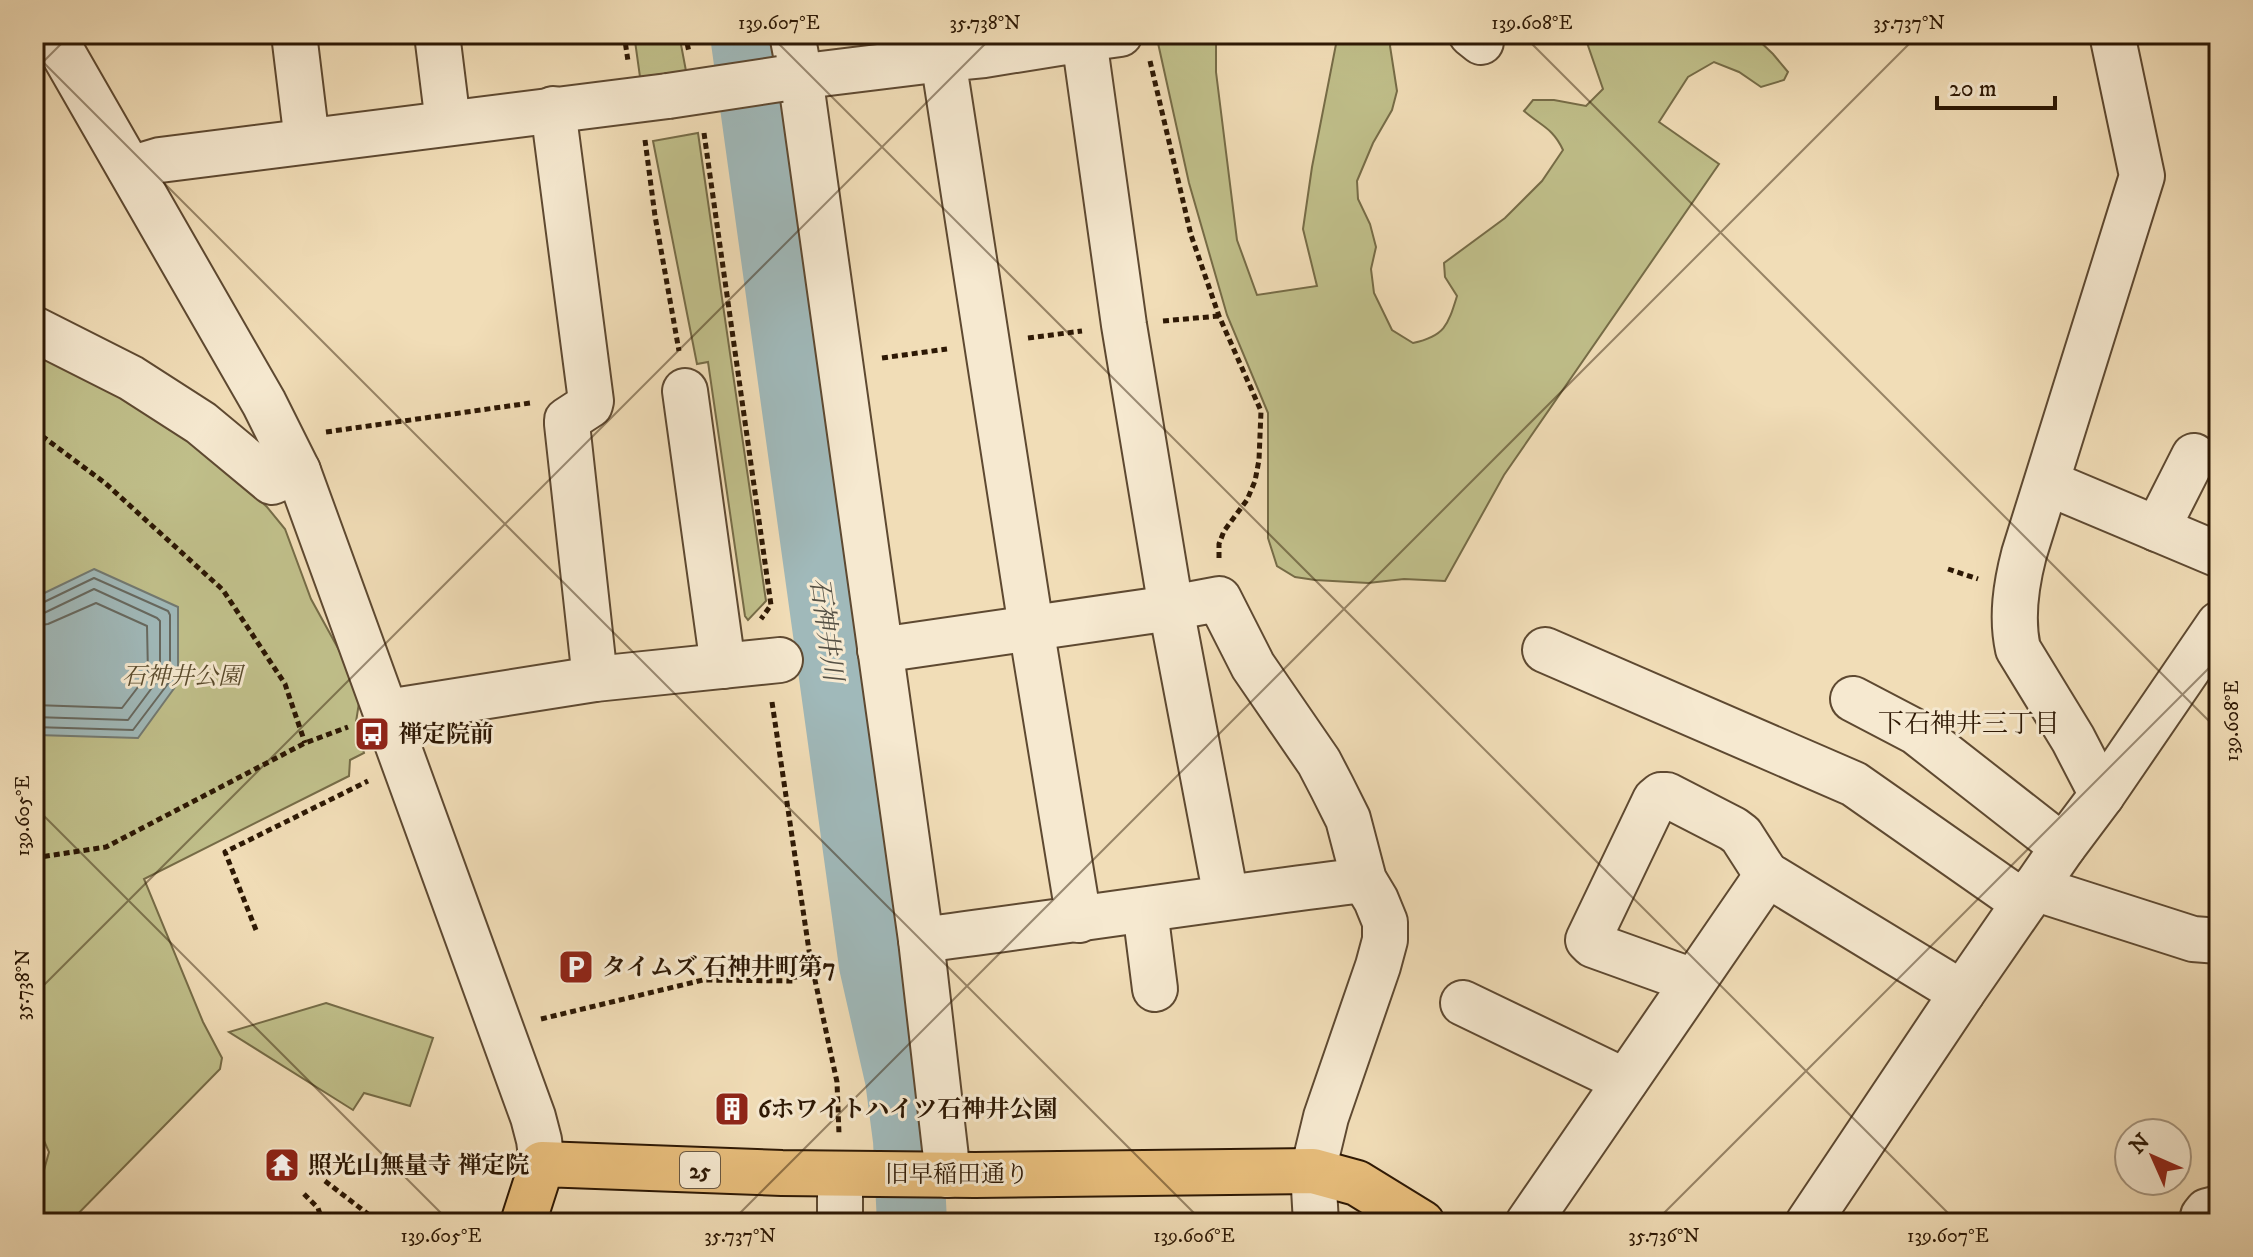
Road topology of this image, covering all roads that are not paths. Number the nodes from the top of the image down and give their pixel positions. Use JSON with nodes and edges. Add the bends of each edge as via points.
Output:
{"nodes":[{"id":1,"x":52,"y":34,"type":"edge"},
{"id":2,"x":294,"y":34,"type":"edge"},
{"id":3,"x":437,"y":34,"type":"edge"},
{"id":4,"x":792,"y":34,"type":"edge"},
{"id":5,"x":2112,"y":34,"type":"edge"},
{"id":6,"x":1117,"y":40,"type":"edge"},
{"id":7,"x":969,"y":49,"type":"edge"},
{"id":8,"x":790,"y":78,"type":"junction"},
{"id":9,"x":553,"y":109,"type":"junction"},
{"id":10,"x":448,"y":123,"type":"junction"},
{"id":11,"x":307,"y":141,"type":"junction"},
{"id":12,"x":130,"y":169,"type":"junction"},
{"id":13,"x":34,"y":329,"type":"edge"},
{"id":14,"x":685,"y":391,"type":"dead end"},
{"id":15,"x":2194,"y":456,"type":"dead end"},
{"id":16,"x":298,"y":471,"type":"junction"},
{"id":17,"x":2048,"y":483,"type":"junction"},
{"id":18,"x":2157,"y":529,"type":"junction"},
{"id":19,"x":2219,"y":555,"type":"edge"},
{"id":20,"x":1171,"y":608,"type":"junction"},
{"id":21,"x":2219,"y":624,"type":"edge"},
{"id":22,"x":1031,"y":627,"type":"junction"},
{"id":23,"x":880,"y":650,"type":"junction"},
{"id":24,"x":1545,"y":650,"type":"dead end"},
{"id":25,"x":780,"y":660,"type":"dead end"},
{"id":26,"x":723,"y":666,"type":"junction"},
{"id":27,"x":595,"y":679,"type":"junction"},
{"id":28,"x":1853,"y":699,"type":"dead end"},
{"id":29,"x":387,"y":712,"type":"junction"},
{"id":30,"x":2102,"y":795,"type":"junction"},
{"id":31,"x":2063,"y":847,"type":"junction"},
{"id":32,"x":1768,"y":877,"type":"junction"},
{"id":33,"x":1364,"y":880,"type":"junction"},
{"id":34,"x":2029,"y":896,"type":"junction"},
{"id":35,"x":1226,"y":897,"type":"junction"},
{"id":36,"x":1145,"y":910,"type":"junction"},
{"id":37,"x":1079,"y":920,"type":"junction"},
{"id":38,"x":921,"y":940,"type":"junction"},
{"id":39,"x":2219,"y":941,"type":"edge"},
{"id":40,"x":1693,"y":981,"type":"junction"},
{"id":41,"x":1155,"y":989,"type":"dead end"},
{"id":42,"x":1962,"y":993,"type":"junction"},
{"id":43,"x":1463,"y":1003,"type":"dead end"},
{"id":44,"x":1625,"y":1081,"type":"junction"},
{"id":45,"x":542,"y":1164,"type":"junction"},
{"id":46,"x":1313,"y":1171,"type":"junction"},
{"id":47,"x":849,"y":1174,"type":"junction"},
{"id":48,"x":942,"y":1175,"type":"junction"},
{"id":49,"x":2219,"y":1208,"type":"edge"},
{"id":50,"x":523,"y":1223,"type":"edge"},
{"id":51,"x":840,"y":1223,"type":"edge"},
{"id":52,"x":1316,"y":1223,"type":"edge"},
{"id":53,"x":1422,"y":1223,"type":"edge"},
{"id":54,"x":1528,"y":1223,"type":"edge"},
{"id":55,"x":1808,"y":1223,"type":"edge"},
{"id":56,"x":2202,"y":1223,"type":"edge"}],
"edges":[{"from":1,"to":12,"type":"street"},
{"from":2,"to":11,"type":"street"},
{"from":3,"to":10,"type":"street"},
{"from":4,"to":8,"type":"street"},
{"from":5,"to":17,"type":"street","via":[[2142,176]]},
{"from":6,"to":7,"type":"street"},
{"from":6,"to":20,"type":"street","via":[[1124,325]]},
{"from":7,"to":8,"type":"street"},
{"from":7,"to":22,"type":"street"},
{"from":8,"to":9,"type":"street","bridge":true},
{"from":8,"to":23,"type":"street"},
{"from":9,"to":10,"type":"street"},
{"from":9,"to":27,"type":"street","via":[[590,395],[590,405],[567,420]]},
{"from":10,"to":11,"type":"street"},
{"from":11,"to":12,"type":"street","via":[[160,160]]},
{"from":12,"to":16,"type":"street"},
{"from":13,"to":16,"type":"street","via":[[155,393],[272,482]]},
{"from":14,"to":26,"type":"street"},
{"from":15,"to":18,"type":"street"},
{"from":16,"to":29,"type":"street"},
{"from":17,"to":18,"type":"street"},
{"from":17,"to":30,"type":"street","via":[[2018,576],[2015,634],[2025,662]]},
{"from":18,"to":19,"type":"street"},
{"from":20,"to":22,"type":"street"},
{"from":20,"to":33,"type":"street","via":[[1219,599],[1253,666],[1332,787],[1348,819]]},
{"from":20,"to":35,"type":"street"},
{"from":21,"to":30,"type":"street"},
{"from":22,"to":23,"type":"street"},
{"from":22,"to":37,"type":"street"},
{"from":23,"to":38,"type":"street"},
{"from":24,"to":34,"type":"street","via":[[1854,784]]},
{"from":25,"to":26,"type":"street"},
{"from":26,"to":27,"type":"street"},
{"from":27,"to":29,"type":"street"},
{"from":28,"to":31,"type":"street","via":[[1916,732]]},
{"from":29,"to":45,"type":"street","via":[[533,1117]]},
{"from":30,"to":31,"type":"street"},
{"from":31,"to":34,"type":"street"},
{"from":32,"to":40,"type":"street"},
{"from":32,"to":40,"type":"street","via":[[1733,829],[1667,795],[1655,800],[1588,940]]},
{"from":32,"to":42,"type":"street"},
{"from":33,"to":35,"type":"street"},
{"from":33,"to":46,"type":"street","via":[[1385,922],[1385,940]]},
{"from":34,"to":39,"type":"street","via":[[2193,939]]},
{"from":34,"to":42,"type":"street"},
{"from":35,"to":36,"type":"street"},
{"from":36,"to":37,"type":"street"},
{"from":36,"to":41,"type":"street"},
{"from":37,"to":38,"type":"street"},
{"from":38,"to":48,"type":"street"},
{"from":40,"to":44,"type":"street"},
{"from":42,"to":55,"type":"street"},
{"from":43,"to":44,"type":"street"},
{"from":44,"to":54,"type":"street"},
{"from":45,"to":47,"type":"main road","name":"旧早稲田通り","number":"25"},
{"from":45,"to":50,"type":"main road"},
{"from":46,"to":48,"type":"main road","name":"旧早稲田通り","number":"25"},
{"from":46,"to":52,"type":"street"},
{"from":46,"to":53,"type":"main road","name":"旧早稲田通り","number":"25","via":[[1357,1183]]},
{"from":47,"to":48,"type":"main road","name":"旧早稲田通り","number":"25"},
{"from":47,"to":51,"type":"street"},
{"from":49,"to":56,"type":"street","via":[[2207,1211]]}]}
